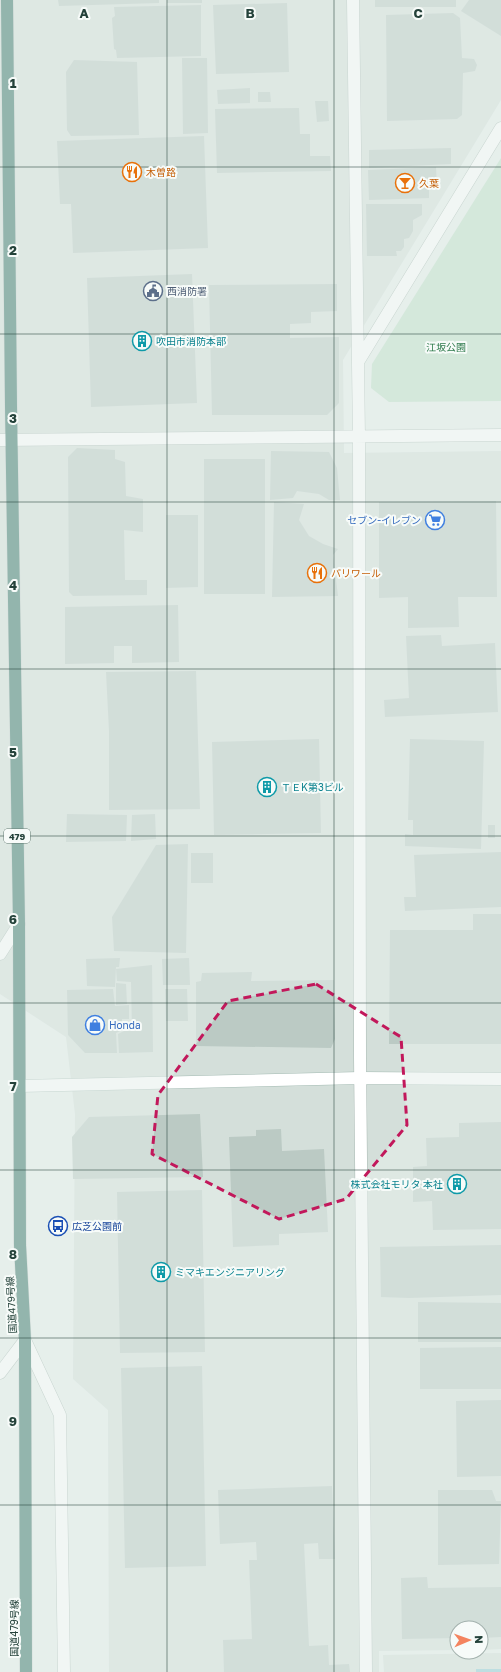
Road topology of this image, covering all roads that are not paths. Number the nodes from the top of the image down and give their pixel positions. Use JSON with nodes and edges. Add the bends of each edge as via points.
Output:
{"nodes":[{"id":1,"x":7,"y":0,"type":"edge"},
{"id":2,"x":353,"y":0,"type":"edge"},
{"id":3,"x":501,"y":128,"type":"edge"},
{"id":4,"x":358,"y":362,"type":"junction"},
{"id":5,"x":501,"y":435,"type":"edge"},
{"id":6,"x":359,"y":437,"type":"junction"},
{"id":7,"x":6,"y":440,"type":"edge"},
{"id":8,"x":19,"y":924,"type":"junction"},
{"id":9,"x":0,"y":954,"type":"edge"},
{"id":10,"x":360,"y":1078,"type":"junction"},
{"id":11,"x":501,"y":1079,"type":"edge"},
{"id":12,"x":20,"y":1086,"type":"junction"},
{"id":13,"x":25,"y":1340,"type":"junction"},
{"id":14,"x":0,"y":1373,"type":"edge"},
{"id":15,"x":26,"y":1672,"type":"edge"},
{"id":16,"x":64,"y":1672,"type":"edge"},
{"id":17,"x":366,"y":1672,"type":"edge"}],
"edges":[{"from":1,"to":7,"type":"highway","name":"国道479号線","number":"479"},
{"from":2,"to":4,"type":"street"},
{"from":3,"to":4,"type":"street"},
{"from":4,"to":6,"type":"street"},
{"from":5,"to":6,"type":"street"},
{"from":6,"to":7,"type":"street"},
{"from":6,"to":10,"type":"street"},
{"from":7,"to":8,"type":"highway","name":"国道479号線","number":"479"},
{"from":8,"to":9,"type":"street"},
{"from":8,"to":12,"type":"highway","name":"国道479号線","number":"479"},
{"from":10,"to":11,"type":"street"},
{"from":10,"to":12,"type":"street"},
{"from":10,"to":17,"type":"street"},
{"from":12,"to":13,"type":"highway","name":"国道479号線","number":"479","via":[[20,1245]]},
{"from":13,"to":14,"type":"street"},
{"from":13,"to":15,"type":"highway","name":"国道479号線","number":"479"},
{"from":13,"to":16,"type":"street","via":[[60,1415]]}]}
